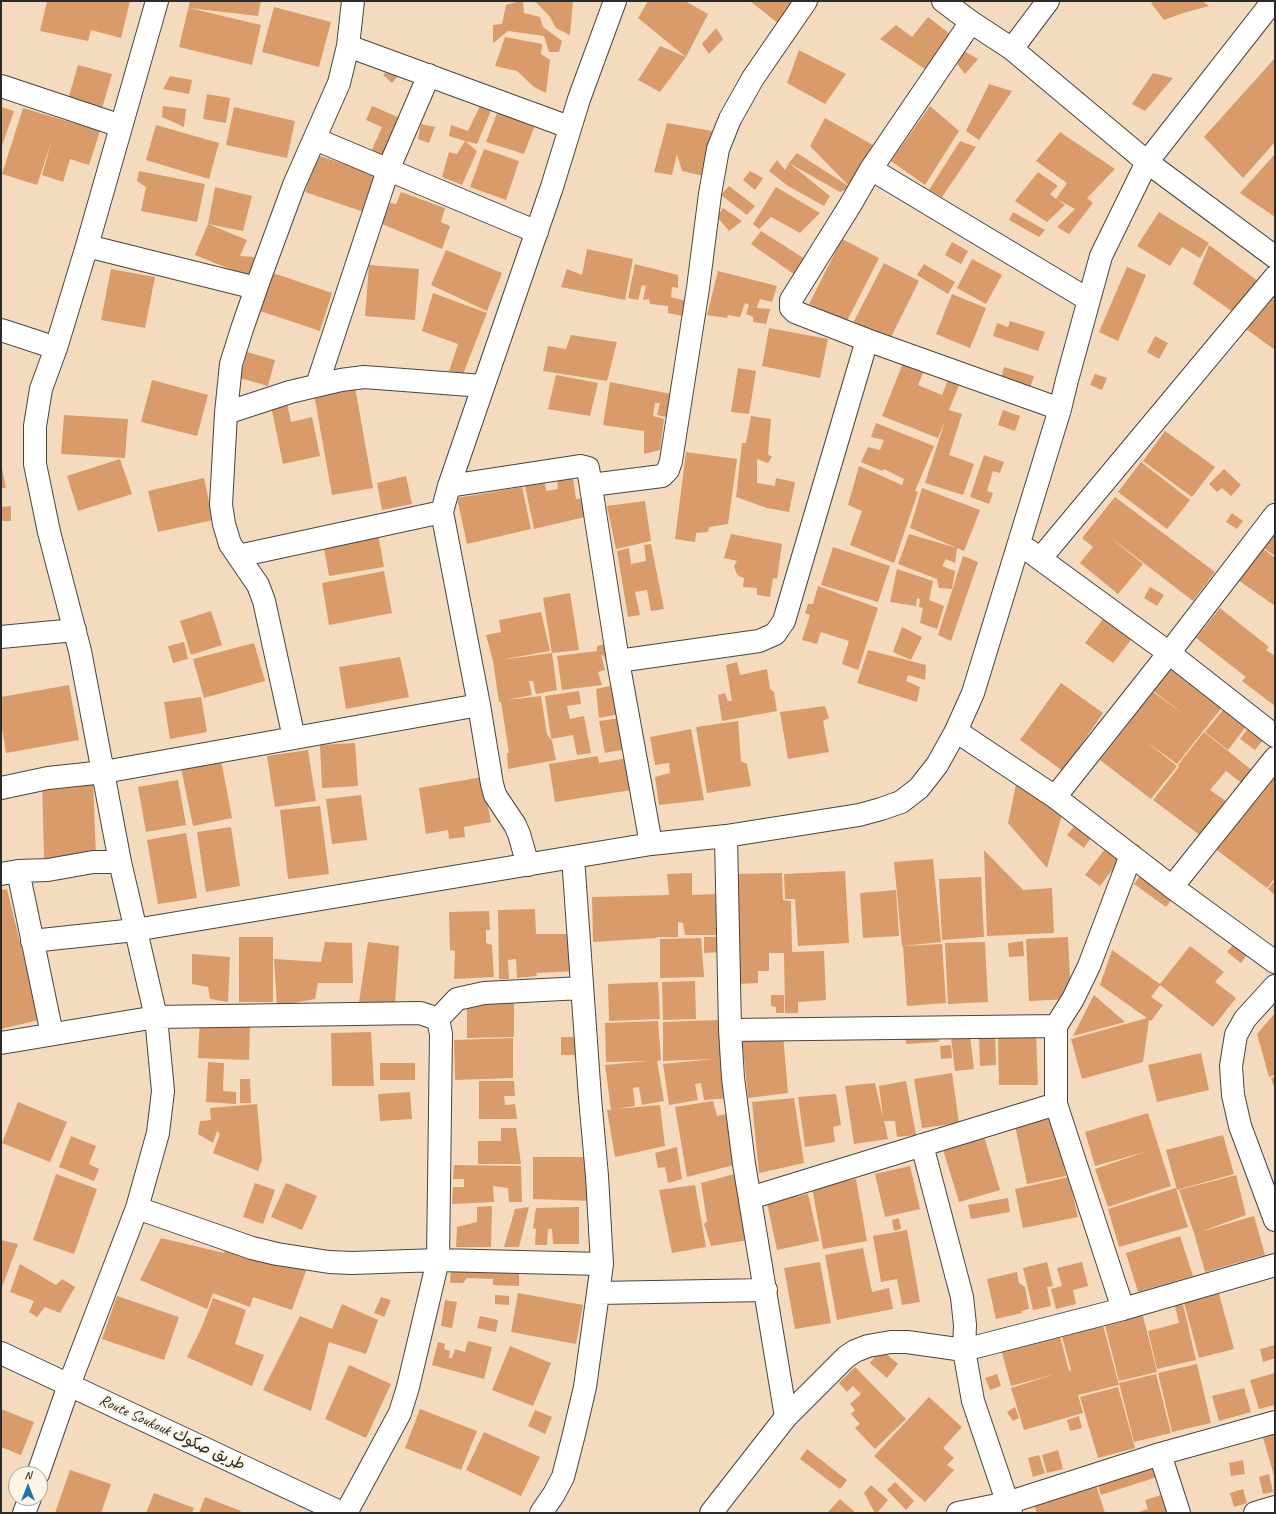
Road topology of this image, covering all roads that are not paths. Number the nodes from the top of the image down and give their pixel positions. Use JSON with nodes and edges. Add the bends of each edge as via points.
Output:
{"nodes":[{"id":1,"x":157,"y":1,"type":"edge"},
{"id":2,"x":353,"y":1,"type":"edge"},
{"id":3,"x":615,"y":1,"type":"edge"},
{"id":4,"x":806,"y":1,"type":"edge"},
{"id":5,"x":944,"y":1,"type":"edge"},
{"id":6,"x":1048,"y":1,"type":"edge"},
{"id":7,"x":1273,"y":1,"type":"edge"},
{"id":8,"x":971,"y":22,"type":"junction"},
{"id":9,"x":348,"y":46,"type":"junction"},
{"id":10,"x":1012,"y":49,"type":"junction"},
{"id":11,"x":429,"y":75,"type":"junction"},
{"id":12,"x":1,"y":86,"type":"edge"},
{"id":13,"x":121,"y":126,"type":"junction"},
{"id":14,"x":569,"y":127,"type":"junction"},
{"id":15,"x":315,"y":139,"type":"junction"},
{"id":16,"x":1147,"y":162,"type":"junction"},
{"id":17,"x":871,"y":169,"type":"junction"},
{"id":18,"x":388,"y":170,"type":"junction"},
{"id":19,"x":536,"y":232,"type":"junction"},
{"id":20,"x":87,"y":246,"type":"junction"},
{"id":21,"x":1275,"y":257,"type":"edge"},
{"id":22,"x":1275,"y":277,"type":"edge"},
{"id":23,"x":256,"y":288,"type":"junction"},
{"id":24,"x":1089,"y":300,"type":"junction"},
{"id":25,"x":1,"y":330,"type":"edge"},
{"id":26,"x":867,"y":340,"type":"junction"},
{"id":27,"x":56,"y":348,"type":"junction"},
{"id":28,"x":317,"y":385,"type":"junction"},
{"id":29,"x":483,"y":386,"type":"junction"},
{"id":30,"x":1060,"y":410,"type":"junction"},
{"id":31,"x":226,"y":413,"type":"junction"},
{"id":32,"x":591,"y":485,"type":"junction"},
{"id":33,"x":449,"y":486,"type":"junction"},
{"id":34,"x":442,"y":512,"type":"junction"},
{"id":35,"x":1275,"y":515,"type":"edge"},
{"id":36,"x":1019,"y":543,"type":"junction"},
{"id":37,"x":238,"y":556,"type":"junction"},
{"id":38,"x":1040,"y":559,"type":"junction"},
{"id":39,"x":75,"y":630,"type":"junction"},
{"id":40,"x":1,"y":637,"type":"edge"},
{"id":41,"x":1169,"y":653,"type":"junction"},
{"id":42,"x":618,"y":661,"type":"junction"},
{"id":43,"x":479,"y":705,"type":"junction"},
{"id":44,"x":956,"y":731,"type":"junction"},
{"id":45,"x":1275,"y":736,"type":"edge"},
{"id":46,"x":294,"y":738,"type":"junction"},
{"id":47,"x":1275,"y":758,"type":"edge"},
{"id":48,"x":104,"y":772,"type":"junction"},
{"id":49,"x":1,"y":788,"type":"edge"},
{"id":50,"x":1055,"y":797,"type":"junction"},
{"id":51,"x":726,"y":836,"type":"junction"},
{"id":52,"x":651,"y":844,"type":"junction"},
{"id":53,"x":1131,"y":855,"type":"junction"},
{"id":54,"x":573,"y":856,"type":"junction"},
{"id":55,"x":120,"y":862,"type":"junction"},
{"id":56,"x":528,"y":865,"type":"junction"},
{"id":57,"x":10,"y":872,"type":"edge"},
{"id":58,"x":1172,"y":887,"type":"junction"},
{"id":59,"x":135,"y":930,"type":"junction"},
{"id":60,"x":32,"y":941,"type":"junction"},
{"id":61,"x":1275,"y":962,"type":"edge"},
{"id":62,"x":1275,"y":986,"type":"edge"},
{"id":63,"x":582,"y":988,"type":"junction"},
{"id":64,"x":156,"y":1017,"type":"junction"},
{"id":65,"x":438,"y":1019,"type":"junction"},
{"id":66,"x":1056,"y":1026,"type":"junction"},
{"id":67,"x":730,"y":1030,"type":"junction"},
{"id":68,"x":52,"y":1034,"type":"junction"},
{"id":69,"x":1,"y":1043,"type":"edge"},
{"id":70,"x":1056,"y":1104,"type":"junction"},
{"id":71,"x":922,"y":1145,"type":"junction"},
{"id":72,"x":750,"y":1198,"type":"junction"},
{"id":73,"x":137,"y":1208,"type":"junction"},
{"id":74,"x":1275,"y":1220,"type":"edge"},
{"id":75,"x":438,"y":1260,"type":"junction"},
{"id":76,"x":602,"y":1264,"type":"junction"},
{"id":77,"x":1275,"y":1265,"type":"edge"},
{"id":78,"x":766,"y":1290,"type":"junction"},
{"id":79,"x":598,"y":1293,"type":"junction"},
{"id":80,"x":1123,"y":1309,"type":"junction"},
{"id":81,"x":964,"y":1350,"type":"junction"},
{"id":82,"x":1,"y":1354,"type":"edge"},
{"id":83,"x":69,"y":1385,"type":"junction"},
{"id":84,"x":786,"y":1417,"type":"junction"},
{"id":85,"x":1275,"y":1422,"type":"edge"},
{"id":86,"x":1160,"y":1454,"type":"junction"},
{"id":87,"x":41,"y":1466,"type":"edge"},
{"id":88,"x":1275,"y":1507,"type":"edge"},
{"id":89,"x":1009,"y":1508,"type":"edge"},
{"id":90,"x":342,"y":1513,"type":"edge"},
{"id":91,"x":346,"y":1513,"type":"edge"},
{"id":92,"x":541,"y":1513,"type":"edge"},
{"id":93,"x":711,"y":1513,"type":"edge"},
{"id":94,"x":958,"y":1513,"type":"edge"},
{"id":95,"x":1179,"y":1513,"type":"edge"},
{"id":96,"x":1255,"y":1513,"type":"edge"}],
"edges":[{"from":1,"to":13,"type":"street"},
{"from":2,"to":9,"type":"street"},
{"from":3,"to":14,"type":"street"},
{"from":4,"to":32,"type":"street","via":[[753,78],[730,119],[718,149],[668,470],[662,476]]},
{"from":5,"to":8,"type":"street"},
{"from":6,"to":10,"type":"street"},
{"from":7,"to":16,"type":"street"},
{"from":8,"to":10,"type":"street"},
{"from":8,"to":17,"type":"street"},
{"from":9,"to":11,"type":"street"},
{"from":9,"to":15,"type":"street","via":[[339,83]]},
{"from":10,"to":16,"type":"street"},
{"from":11,"to":14,"type":"street"},
{"from":11,"to":18,"type":"street"},
{"from":12,"to":13,"type":"street"},
{"from":13,"to":20,"type":"street"},
{"from":14,"to":19,"type":"street"},
{"from":15,"to":18,"type":"street"},
{"from":15,"to":23,"type":"street","via":[[294,185]]},
{"from":16,"to":21,"type":"street"},
{"from":16,"to":24,"type":"street","via":[[1101,256]]},
{"from":17,"to":24,"type":"street"},
{"from":17,"to":26,"type":"street","via":[[790,304],[795,312]]},
{"from":18,"to":19,"type":"street"},
{"from":18,"to":28,"type":"street"},
{"from":19,"to":29,"type":"street"},
{"from":20,"to":23,"type":"street"},
{"from":20,"to":27,"type":"street"},
{"from":22,"to":38,"type":"street"},
{"from":23,"to":31,"type":"street","via":[[232,364]]},
{"from":24,"to":30,"type":"street"},
{"from":25,"to":27,"type":"street"},
{"from":26,"to":30,"type":"street"},
{"from":26,"to":42,"type":"street","via":[[784,621],[775,634],[759,641]]},
{"from":27,"to":39,"type":"street","via":[[41,389],[35,426],[36,464],[49,532]]},
{"from":28,"to":29,"type":"street","via":[[364,377]]},
{"from":28,"to":31,"type":"street"},
{"from":29,"to":33,"type":"street"},
{"from":30,"to":36,"type":"street"},
{"from":31,"to":37,"type":"street","via":[[221,505],[230,544]]},
{"from":32,"to":33,"type":"street","via":[[588,468],[580,466]]},
{"from":32,"to":42,"type":"street"},
{"from":33,"to":34,"type":"street"},
{"from":34,"to":37,"type":"street"},
{"from":34,"to":43,"type":"street"},
{"from":35,"to":41,"type":"street"},
{"from":36,"to":38,"type":"street"},
{"from":36,"to":44,"type":"street","via":[[972,693]]},
{"from":37,"to":46,"type":"street","via":[[258,585],[264,601]]},
{"from":38,"to":41,"type":"street"},
{"from":39,"to":40,"type":"street"},
{"from":39,"to":48,"type":"street"},
{"from":41,"to":45,"type":"street"},
{"from":41,"to":50,"type":"street"},
{"from":42,"to":52,"type":"street"},
{"from":43,"to":46,"type":"street"},
{"from":43,"to":56,"type":"street","via":[[495,795],[515,825]]},
{"from":44,"to":50,"type":"street"},
{"from":44,"to":51,"type":"street","via":[[937,765],[919,788],[901,802],[859,815]]},
{"from":46,"to":48,"type":"street"},
{"from":47,"to":58,"type":"street"},
{"from":48,"to":49,"type":"street","via":[[48,778]]},
{"from":48,"to":55,"type":"street"},
{"from":50,"to":53,"type":"street"},
{"from":51,"to":52,"type":"street"},
{"from":51,"to":67,"type":"street"},
{"from":52,"to":54,"type":"street"},
{"from":53,"to":58,"type":"street"},
{"from":53,"to":66,"type":"street","via":[[1089,966]]},
{"from":54,"to":56,"type":"street"},
{"from":54,"to":63,"type":"street"},
{"from":55,"to":57,"type":"street","via":[[94,862],[48,870]]},
{"from":55,"to":59,"type":"street"},
{"from":56,"to":59,"type":"street"},
{"from":57,"to":60,"type":"street"},
{"from":58,"to":61,"type":"street"},
{"from":59,"to":60,"type":"street"},
{"from":59,"to":64,"type":"street"},
{"from":60,"to":68,"type":"street"},
{"from":62,"to":74,"type":"street","via":[[1245,1019],[1236,1035],[1231,1066],[1232,1095],[1240,1126]]},
{"from":63,"to":65,"type":"street","via":[[484,993],[457,998]]},
{"from":63,"to":76,"type":"street"},
{"from":64,"to":65,"type":"street","via":[[420,1013]]},
{"from":64,"to":68,"type":"street"},
{"from":64,"to":73,"type":"street","via":[[163,1091],[158,1133]]},
{"from":65,"to":75,"type":"street","via":[[441,1034]]},
{"from":66,"to":67,"type":"street"},
{"from":66,"to":70,"type":"street"},
{"from":67,"to":72,"type":"street","via":[[733,1078]]},
{"from":68,"to":69,"type":"street"},
{"from":70,"to":71,"type":"street"},
{"from":70,"to":80,"type":"street"},
{"from":71,"to":72,"type":"street"},
{"from":71,"to":81,"type":"street","via":[[962,1297]]},
{"from":72,"to":78,"type":"street"},
{"from":73,"to":75,"type":"street","via":[[252,1248],[304,1259],[352,1263]]},
{"from":73,"to":83,"type":"street"},
{"from":75,"to":76,"type":"street"},
{"from":75,"to":91,"type":"street","via":[[400,1413]]},
{"from":76,"to":79,"type":"street"},
{"from":77,"to":80,"type":"street"},
{"from":78,"to":79,"type":"street"},
{"from":78,"to":84,"type":"street"},
{"from":79,"to":92,"type":"street","via":[[585,1387],[563,1477]]},
{"from":80,"to":81,"type":"street"},
{"from":81,"to":84,"type":"street","via":[[891,1342],[855,1351]]},
{"from":81,"to":89,"type":"street","via":[[973,1401]]},
{"from":82,"to":83,"type":"street","name":"Route Soukouk طريق صكوك"},
{"from":83,"to":87,"type":"street"},
{"from":83,"to":90,"type":"street","name":"Route Soukouk طريق صكوك"},
{"from":84,"to":93,"type":"street"},
{"from":85,"to":86,"type":"street"},
{"from":86,"to":89,"type":"street"},
{"from":86,"to":95,"type":"street"},
{"from":88,"to":96,"type":"street"},
{"from":89,"to":94,"type":"street"}]}
